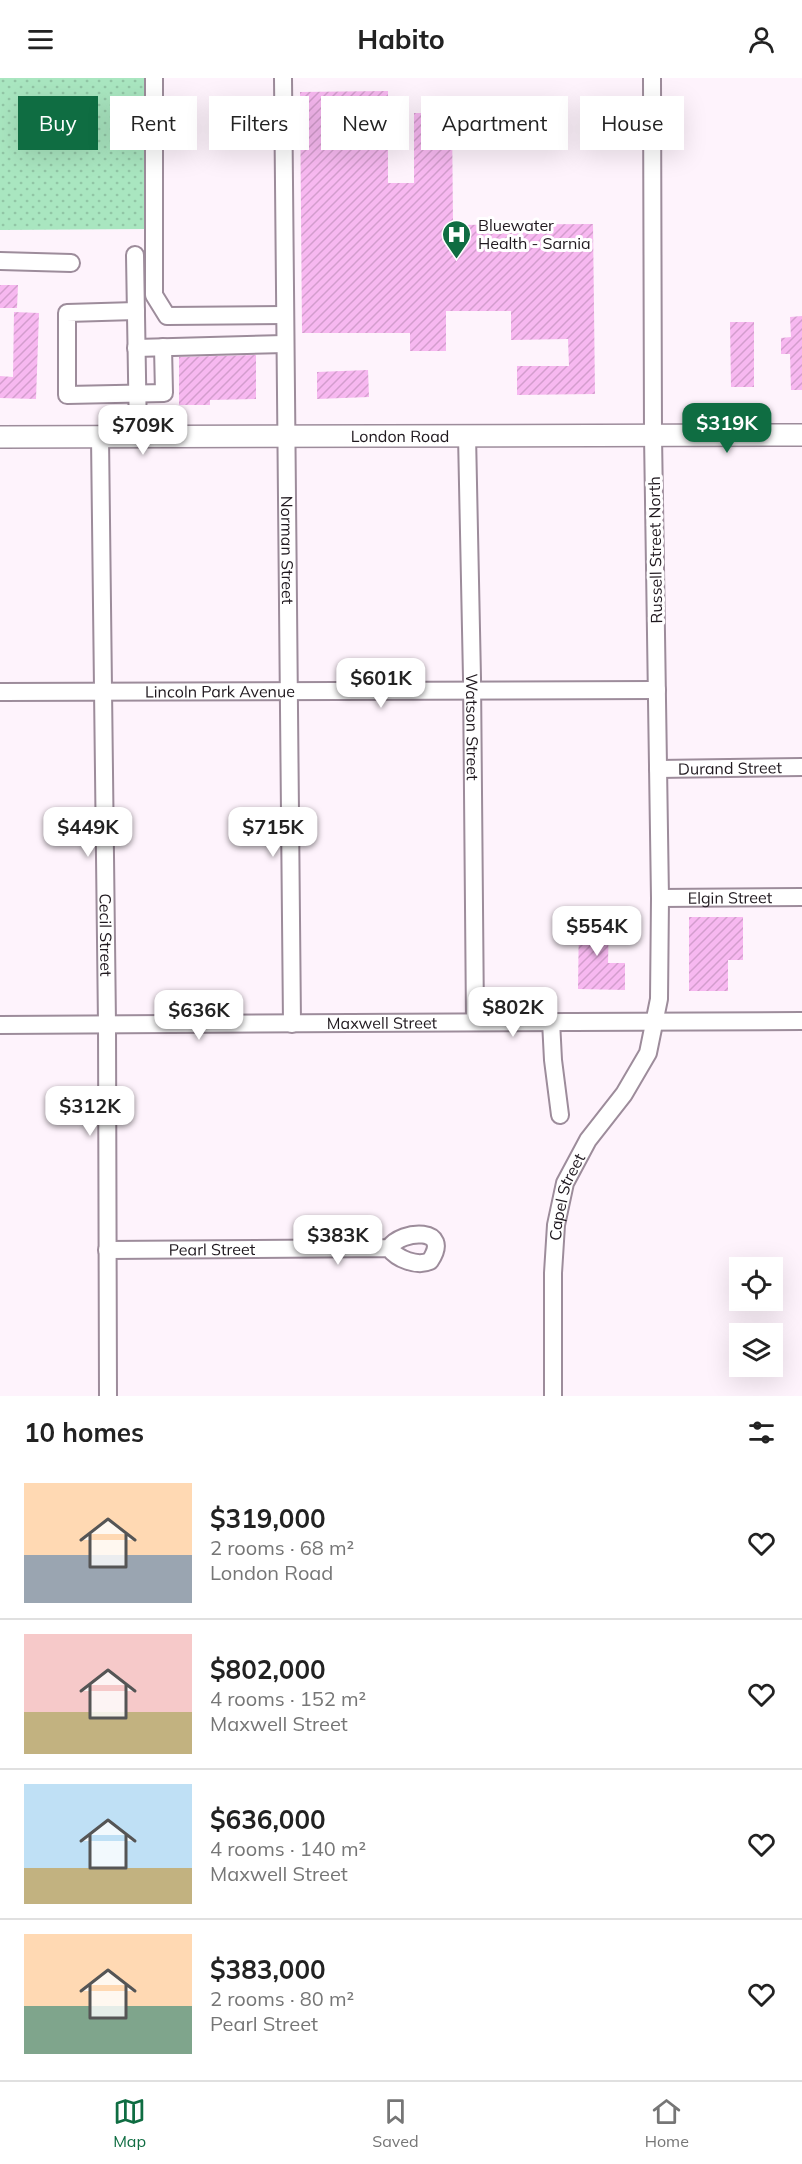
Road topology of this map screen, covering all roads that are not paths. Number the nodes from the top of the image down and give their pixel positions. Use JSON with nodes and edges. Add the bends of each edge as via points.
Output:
{"nodes":[{"id":1,"x":154,"y":78,"type":"edge"},
{"id":2,"x":283,"y":78,"type":"edge"},
{"id":3,"x":652,"y":78,"type":"edge"},
{"id":4,"x":135,"y":255,"type":"dead end"},
{"id":5,"x":0,"y":261,"type":"edge"},
{"id":6,"x":71,"y":262,"type":"dead end"},
{"id":7,"x":136,"y":311,"type":"junction"},
{"id":8,"x":285,"y":315,"type":"junction"},
{"id":9,"x":285,"y":344,"type":"junction"},
{"id":10,"x":163,"y":347,"type":"junction"},
{"id":11,"x":136,"y":348,"type":"junction"},
{"id":12,"x":138,"y":394,"type":"junction"},
{"id":13,"x":286,"y":435,"type":"junction"},
{"id":14,"x":467,"y":435,"type":"junction"},
{"id":15,"x":653,"y":435,"type":"junction"},
{"id":16,"x":802,"y":435,"type":"edge"},
{"id":17,"x":0,"y":436,"type":"edge"},
{"id":18,"x":138,"y":436,"type":"junction"},
{"id":19,"x":100,"y":437,"type":"junction"},
{"id":20,"x":657,"y":690,"type":"junction"},
{"id":21,"x":472,"y":691,"type":"junction"},
{"id":22,"x":0,"y":692,"type":"edge"},
{"id":23,"x":104,"y":692,"type":"junction"},
{"id":24,"x":288,"y":692,"type":"junction"},
{"id":25,"x":802,"y":767,"type":"edge"},
{"id":26,"x":658,"y":769,"type":"junction"},
{"id":27,"x":802,"y":897,"type":"edge"},
{"id":28,"x":660,"y":898,"type":"junction"},
{"id":29,"x":475,"y":1020,"type":"junction"},
{"id":30,"x":551,"y":1021,"type":"junction"},
{"id":31,"x":802,"y":1021,"type":"edge"},
{"id":32,"x":656,"y":1022,"type":"junction"},
{"id":33,"x":107,"y":1024,"type":"junction"},
{"id":34,"x":292,"y":1024,"type":"junction"},
{"id":35,"x":0,"y":1025,"type":"edge"},
{"id":36,"x":560,"y":1115,"type":"dead end"},
{"id":37,"x":389,"y":1248,"type":"dead end"},
{"id":38,"x":107,"y":1250,"type":"junction"},
{"id":39,"x":108,"y":1396,"type":"edge"},
{"id":40,"x":552,"y":1396,"type":"edge"}],
"edges":[{"from":1,"to":8,"type":"street","via":[[154,295],[167,315]]},
{"from":2,"to":8,"type":"street","name":"Norman Street"},
{"from":3,"to":15,"type":"street","name":"Russell Street North"},
{"from":4,"to":7,"type":"street"},
{"from":5,"to":6,"type":"street"},
{"from":7,"to":11,"type":"street"},
{"from":7,"to":12,"type":"street","via":[[67,313],[67,395]]},
{"from":8,"to":9,"type":"street","name":"Norman Street"},
{"from":9,"to":10,"type":"street"},
{"from":9,"to":13,"type":"street","name":"Norman Street"},
{"from":10,"to":11,"type":"street"},
{"from":10,"to":12,"type":"street","via":[[164,393]]},
{"from":11,"to":12,"type":"street"},
{"from":12,"to":18,"type":"street"},
{"from":13,"to":14,"type":"main road","name":"London Road"},
{"from":13,"to":18,"type":"main road","name":"London Road"},
{"from":13,"to":24,"type":"street","name":"Norman Street"},
{"from":14,"to":15,"type":"main road","name":"London Road"},
{"from":14,"to":21,"type":"street","name":"Watson Street"},
{"from":15,"to":16,"type":"main road","name":"London Road"},
{"from":15,"to":20,"type":"street","name":"Russell Street North"},
{"from":17,"to":19,"type":"main road","name":"London Road"},
{"from":18,"to":19,"type":"main road","name":"London Road"},
{"from":19,"to":23,"type":"street","name":"Cecil Street"},
{"from":20,"to":21,"type":"street","name":"Lincoln Park Avenue"},
{"from":20,"to":26,"type":"street","name":"Russell Street North"},
{"from":21,"to":24,"type":"street","name":"Lincoln Park Avenue"},
{"from":21,"to":29,"type":"street","name":"Watson Street"},
{"from":22,"to":23,"type":"street","name":"Lincoln Park Avenue"},
{"from":23,"to":24,"type":"street","name":"Lincoln Park Avenue"},
{"from":23,"to":33,"type":"street","name":"Cecil Street"},
{"from":24,"to":34,"type":"street","name":"Norman Street"},
{"from":25,"to":26,"type":"street","name":"Durand Street"},
{"from":26,"to":28,"type":"street","name":"Russell Street North"},
{"from":27,"to":28,"type":"street","name":"Elgin Street"},
{"from":28,"to":32,"type":"street","name":"Russell Street North"},
{"from":29,"to":30,"type":"street","name":"Maxwell Street"},
{"from":29,"to":34,"type":"street","name":"Maxwell Street"},
{"from":30,"to":32,"type":"street","name":"Maxwell Street"},
{"from":30,"to":36,"type":"street"},
{"from":31,"to":32,"type":"street","name":"Maxwell Street"},
{"from":32,"to":40,"type":"street","name":"Capel Street","via":[[648,1053],[624,1094],[588,1140],[565,1183],[556,1225],[553,1273]]},
{"from":33,"to":34,"type":"street","name":"Maxwell Street"},
{"from":33,"to":35,"type":"street","name":"Maxwell Street"},
{"from":33,"to":38,"type":"street","name":"Cecil Street"},
{"from":37,"to":38,"type":"street","name":"Pearl Street"},
{"from":38,"to":39,"type":"street","name":"Cecil Street"}]}
